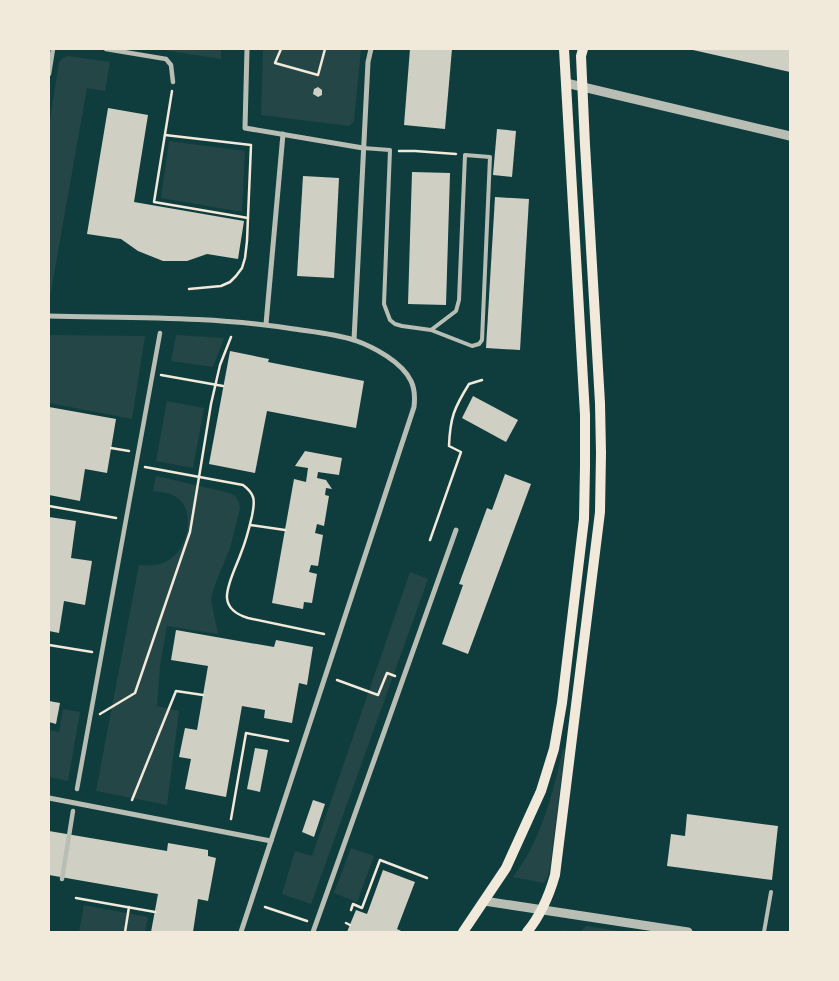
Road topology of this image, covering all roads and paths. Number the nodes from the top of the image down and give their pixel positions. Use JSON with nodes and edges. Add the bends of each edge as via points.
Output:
{"nodes":[{"id":1,"x":53,"y":49,"type":"edge"},
{"id":2,"x":106,"y":49,"type":"edge"},
{"id":3,"x":247,"y":49,"type":"edge"},
{"id":4,"x":281,"y":49,"type":"edge"},
{"id":5,"x":325,"y":49,"type":"edge"},
{"id":6,"x":371,"y":49,"type":"edge"},
{"id":7,"x":564,"y":51,"type":"edge"},
{"id":8,"x":582,"y":51,"type":"edge"},
{"id":9,"x":49,"y":74,"type":"edge"},
{"id":10,"x":173,"y":82,"type":"joint"},
{"id":11,"x":566,"y":83,"type":"junction"},
{"id":12,"x":582,"y":87,"type":"junction"},
{"id":13,"x":283,"y":134,"type":"junction"},
{"id":14,"x":164,"y":135,"type":"junction"},
{"id":15,"x":790,"y":136,"type":"edge"},
{"id":16,"x":363,"y":148,"type":"junction"},
{"id":17,"x":390,"y":150,"type":"junction"},
{"id":18,"x":465,"y":155,"type":"junction"},
{"id":19,"x":248,"y":218,"type":"junction"},
{"id":20,"x":189,"y":289,"type":"dead end"},
{"id":21,"x":49,"y":316,"type":"edge"},
{"id":22,"x":266,"y":324,"type":"junction"},
{"id":23,"x":431,"y":330,"type":"junction"},
{"id":24,"x":160,"y":333,"type":"dead end"},
{"id":25,"x":231,"y":337,"type":"dead end"},
{"id":26,"x":354,"y":340,"type":"junction"},
{"id":27,"x":152,"y":374,"type":"junction"},
{"id":28,"x":482,"y":380,"type":"dead end"},
{"id":29,"x":216,"y":384,"type":"junction"},
{"id":30,"x":223,"y":386,"type":"dead end"},
{"id":31,"x":111,"y":448,"type":"dead end"},
{"id":32,"x":138,"y":453,"type":"junction"},
{"id":33,"x":136,"y":465,"type":"junction"},
{"id":34,"x":199,"y":477,"type":"junction"},
{"id":35,"x":49,"y":506,"type":"edge"},
{"id":36,"x":126,"y":519,"type":"junction"},
{"id":37,"x":250,"y":525,"type":"junction"},
{"id":38,"x":285,"y":530,"type":"dead end"},
{"id":39,"x":456,"y":530,"type":"dead end"},
{"id":40,"x":430,"y":540,"type":"dead end"},
{"id":41,"x":324,"y":634,"type":"dead end"},
{"id":42,"x":49,"y":645,"type":"edge"},
{"id":43,"x":101,"y":654,"type":"junction"},
{"id":44,"x":398,"y":677,"type":"dead end"},
{"id":45,"x":338,"y":680,"type":"dead end"},
{"id":46,"x":203,"y":695,"type":"dead end"},
{"id":47,"x":89,"y":721,"type":"junction"},
{"id":48,"x":288,"y":741,"type":"dead end"},
{"id":49,"x":77,"y":789,"type":"dead end"},
{"id":50,"x":49,"y":798,"type":"edge"},
{"id":51,"x":132,"y":800,"type":"dead end"},
{"id":52,"x":73,"y":811,"type":"dead end"},
{"id":53,"x":231,"y":819,"type":"dead end"},
{"id":54,"x":271,"y":841,"type":"junction"},
{"id":55,"x":426,"y":878,"type":"dead end"},
{"id":56,"x":62,"y":879,"type":"dead end"},
{"id":57,"x":771,"y":892,"type":"dead end"},
{"id":58,"x":76,"y":898,"type":"dead end"},
{"id":59,"x":484,"y":901,"type":"junction"},
{"id":60,"x":129,"y":907,"type":"junction"},
{"id":61,"x":265,"y":907,"type":"dead end"},
{"id":62,"x":350,"y":910,"type":"dead end"},
{"id":63,"x":543,"y":910,"type":"junction"},
{"id":64,"x":155,"y":912,"type":"dead end"},
{"id":65,"x":308,"y":921,"type":"dead end"},
{"id":66,"x":346,"y":924,"type":"dead end"},
{"id":67,"x":350,"y":925,"type":"dead end"},
{"id":68,"x":125,"y":932,"type":"edge"},
{"id":69,"x":241,"y":932,"type":"edge"},
{"id":70,"x":313,"y":932,"type":"edge"},
{"id":71,"x":463,"y":932,"type":"edge"},
{"id":72,"x":527,"y":932,"type":"edge"},
{"id":73,"x":688,"y":932,"type":"edge"},
{"id":74,"x":764,"y":932,"type":"edge"}],
"edges":[{"from":1,"to":9,"type":"street"},
{"from":2,"to":10,"type":"street","via":[[166,59],[171,65]]},
{"from":3,"to":13,"type":"street","via":[[245,128]]},
{"from":4,"to":5,"type":"path","via":[[275,63],[318,75]]},
{"from":6,"to":16,"type":"street"},
{"from":7,"to":11,"type":"main road"},
{"from":8,"to":12,"type":"main road"},
{"from":10,"to":14,"type":"path"},
{"from":11,"to":12,"type":"street"},
{"from":11,"to":59,"type":"main road","via":[[585,415],[584,519],[554,749],[541,791],[506,868]]},
{"from":12,"to":15,"type":"street"},
{"from":12,"to":63,"type":"main road","via":[[600,403],[600,512],[554,875]]},
{"from":13,"to":16,"type":"street"},
{"from":13,"to":22,"type":"street"},
{"from":14,"to":19,"type":"path","via":[[251,145]]},
{"from":14,"to":19,"type":"path","via":[[154,202]]},
{"from":16,"to":17,"type":"lane"},
{"from":16,"to":26,"type":"street"},
{"from":17,"to":18,"type":"path"},
{"from":17,"to":23,"type":"lane","via":[[384,304],[395,324]]},
{"from":18,"to":23,"type":"lane","via":[[459,300],[456,311]]},
{"from":18,"to":23,"type":"lane","via":[[490,157],[482,340],[472,346]]},
{"from":19,"to":20,"type":"path","via":[[245,258],[236,276],[221,286]]},
{"from":21,"to":22,"type":"street"},
{"from":22,"to":26,"type":"street"},
{"from":24,"to":27,"type":"street"},
{"from":25,"to":29,"type":"path"},
{"from":26,"to":54,"type":"street","via":[[380,352],[407,373],[412,382],[414,407]]},
{"from":27,"to":29,"type":"path"},
{"from":27,"to":32,"type":"street"},
{"from":28,"to":40,"type":"path","via":[[469,384],[452,415],[449,446],[461,452]]},
{"from":29,"to":30,"type":"path"},
{"from":29,"to":34,"type":"path"},
{"from":31,"to":32,"type":"path"},
{"from":32,"to":33,"type":"street"},
{"from":33,"to":34,"type":"path"},
{"from":33,"to":36,"type":"street"},
{"from":34,"to":37,"type":"path","via":[[243,485],[249,490],[253,497]]},
{"from":34,"to":47,"type":"path","via":[[190,532],[135,693]]},
{"from":35,"to":36,"type":"path"},
{"from":36,"to":43,"type":"street"},
{"from":37,"to":38,"type":"path"},
{"from":37,"to":41,"type":"path","via":[[228,588],[229,605],[248,618]]},
{"from":39,"to":70,"type":"street"},
{"from":42,"to":43,"type":"path"},
{"from":43,"to":47,"type":"street"},
{"from":44,"to":45,"type":"path","via":[[387,673],[378,696]]},
{"from":46,"to":51,"type":"path","via":[[176,691]]},
{"from":47,"to":49,"type":"street"},
{"from":48,"to":53,"type":"path","via":[[246,733]]},
{"from":50,"to":54,"type":"street"},
{"from":52,"to":56,"type":"street"},
{"from":54,"to":69,"type":"street"},
{"from":55,"to":62,"type":"path","via":[[380,860],[362,908],[352,904]]},
{"from":57,"to":74,"type":"lane"},
{"from":58,"to":60,"type":"path"},
{"from":59,"to":63,"type":"street"},
{"from":59,"to":71,"type":"main road"},
{"from":60,"to":64,"type":"path"},
{"from":60,"to":68,"type":"path"},
{"from":61,"to":65,"type":"path"},
{"from":63,"to":72,"type":"main road"},
{"from":63,"to":73,"type":"street"},
{"from":66,"to":67,"type":"path"}]}
